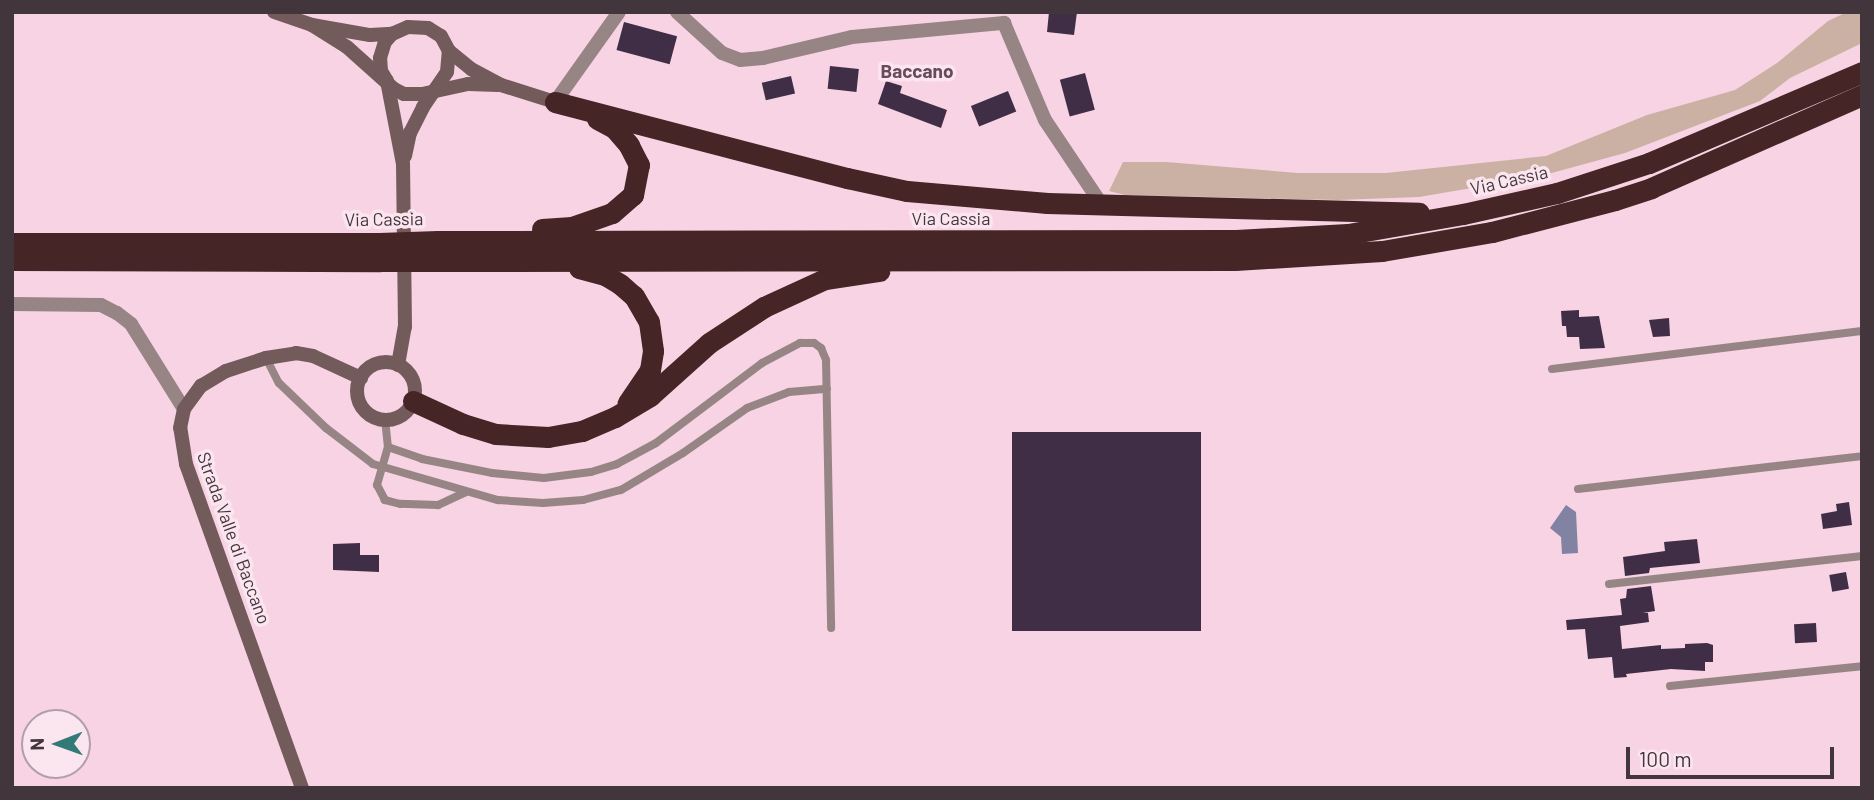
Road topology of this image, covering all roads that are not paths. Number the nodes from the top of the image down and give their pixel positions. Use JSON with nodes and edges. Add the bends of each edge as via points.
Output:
{"nodes":[{"id":1,"x":274,"y":12,"type":"edge"},
{"id":2,"x":619,"y":12,"type":"edge"},
{"id":3,"x":677,"y":12,"type":"edge"},
{"id":4,"x":1007,"y":18,"type":"edge"},
{"id":5,"x":312,"y":25,"type":"junction"},
{"id":6,"x":392,"y":34,"type":"junction"},
{"id":7,"x":449,"y":51,"type":"junction"},
{"id":8,"x":1862,"y":72,"type":"edge"},
{"id":9,"x":387,"y":81,"type":"junction"},
{"id":10,"x":502,"y":85,"type":"junction"},
{"id":11,"x":433,"y":91,"type":"junction"},
{"id":12,"x":1858,"y":97,"type":"edge"},
{"id":13,"x":555,"y":102,"type":"junction"},
{"id":14,"x":580,"y":109,"type":"junction"},
{"id":15,"x":403,"y":164,"type":"junction"},
{"id":16,"x":1083,"y":177,"type":"junction"},
{"id":17,"x":1069,"y":204,"type":"junction"},
{"id":18,"x":1102,"y":205,"type":"junction"},
{"id":19,"x":1463,"y":214,"type":"junction"},
{"id":20,"x":12,"y":243,"type":"edge"},
{"id":21,"x":439,"y":251,"type":"junction"},
{"id":22,"x":379,"y":252,"type":"junction"},
{"id":23,"x":943,"y":259,"type":"junction"},
{"id":24,"x":12,"y":260,"type":"edge"},
{"id":25,"x":525,"y":262,"type":"junction"},
{"id":26,"x":12,"y":304,"type":"edge"},
{"id":27,"x":1862,"y":331,"type":"edge"},
{"id":28,"x":266,"y":358,"type":"junction"},
{"id":29,"x":398,"y":365,"type":"junction"},
{"id":30,"x":1552,"y":369,"type":"dead end"},
{"id":31,"x":361,"y":377,"type":"junction"},
{"id":32,"x":827,"y":388,"type":"junction"},
{"id":33,"x":413,"y":401,"type":"junction"},
{"id":34,"x":184,"y":409,"type":"junction"},
{"id":35,"x":615,"y":417,"type":"junction"},
{"id":36,"x":385,"y":419,"type":"junction"},
{"id":37,"x":388,"y":447,"type":"junction"},
{"id":38,"x":1862,"y":456,"type":"edge"},
{"id":39,"x":383,"y":468,"type":"junction"},
{"id":40,"x":1578,"y":489,"type":"dead end"},
{"id":41,"x":466,"y":492,"type":"junction"},
{"id":42,"x":1862,"y":556,"type":"edge"},
{"id":43,"x":1609,"y":584,"type":"dead end"},
{"id":44,"x":831,"y":628,"type":"dead end"},
{"id":45,"x":1862,"y":666,"type":"edge"},
{"id":46,"x":1670,"y":686,"type":"dead end"},
{"id":47,"x":302,"y":788,"type":"edge"}],
"edges":[{"from":1,"to":5,"type":"main road"},
{"from":2,"to":13,"type":"street"},
{"from":3,"to":4,"type":"street","via":[[722,52],[740,60],[852,37]]},
{"from":4,"to":16,"type":"street","via":[[1045,120]]},
{"from":5,"to":6,"type":"main road"},
{"from":5,"to":9,"type":"main road"},
{"from":6,"to":7,"type":"main road","via":[[408,27],[428,28],[441,36]]},
{"from":6,"to":9,"type":"main road","via":[[380,58]]},
{"from":7,"to":10,"type":"main road"},
{"from":7,"to":11,"type":"main road","via":[[447,72]]},
{"from":8,"to":19,"type":"highway","name":"Via Cassia","via":[[1648,163],[1557,193]]},
{"from":9,"to":11,"type":"main road","via":[[404,94]]},
{"from":9,"to":15,"type":"main road"},
{"from":10,"to":11,"type":"main road","via":[[468,84]]},
{"from":10,"to":13,"type":"main road"},
{"from":11,"to":15,"type":"main road","via":[[410,133]]},
{"from":12,"to":23,"type":"highway","name":"Via Cassia","via":[[1651,188],[1456,240],[1235,260]]},
{"from":13,"to":14,"type":"highway"},
{"from":14,"to":17,"type":"highway","via":[[865,183],[974,199]]},
{"from":14,"to":21,"type":"highway","via":[[614,128],[629,145],[639,164],[632,195],[612,213],[572,227],[461,233]]},
{"from":15,"to":29,"type":"main road","via":[[405,327]]},
{"from":16,"to":17,"type":"street"},
{"from":16,"to":18,"type":"street"},
{"from":17,"to":18,"type":"highway"},
{"from":18,"to":19,"type":"highway"},
{"from":19,"to":21,"type":"highway","name":"Via Cassia","via":[[1348,234],[1263,240]]},
{"from":20,"to":22,"type":"highway","name":"Via Cassia"},
{"from":21,"to":22,"type":"highway","name":"Via Cassia","bridge":true},
{"from":21,"to":25,"type":"highway","name":"Via Cassia"},
{"from":22,"to":24,"type":"highway","name":"Via Cassia"},
{"from":23,"to":25,"type":"highway","name":"Via Cassia"},
{"from":23,"to":35,"type":"highway","via":[[840,276],[787,294],[722,333],[658,390]]},
{"from":25,"to":35,"type":"highway","via":[[605,275],[640,304],[651,329],[652,362],[640,389]]},
{"from":26,"to":34,"type":"street","via":[[101,305],[117,313],[131,324]]},
{"from":27,"to":30,"type":"lane"},
{"from":28,"to":31,"type":"main road","via":[[296,353],[313,356]]},
{"from":28,"to":34,"type":"main road","via":[[211,379]]},
{"from":28,"to":39,"type":"lane","via":[[279,383],[308,411],[353,451]]},
{"from":29,"to":31,"type":"main road","via":[[375,364]]},
{"from":29,"to":33,"type":"main road","via":[[413,379]]},
{"from":31,"to":36,"type":"main road","via":[[361,405],[369,414]]},
{"from":32,"to":37,"type":"lane","via":[[821,348],[800,343],[754,369],[643,451],[573,476],[492,473]]},
{"from":32,"to":41,"type":"lane","via":[[789,392],[747,408],[621,490],[583,500],[543,503]]},
{"from":32,"to":44,"type":"lane"},
{"from":33,"to":35,"type":"highway","via":[[463,424],[508,436],[560,436]]},
{"from":33,"to":36,"type":"main road","via":[[400,416]]},
{"from":34,"to":47,"type":"main road","name":"Strada Valle di Baccano","via":[[179,437],[184,457]]},
{"from":36,"to":37,"type":"lane"},
{"from":37,"to":39,"type":"lane"},
{"from":38,"to":40,"type":"lane"},
{"from":39,"to":41,"type":"lane"},
{"from":39,"to":41,"type":"lane","via":[[378,489],[382,498],[393,504],[438,505]]},
{"from":42,"to":43,"type":"lane"},
{"from":45,"to":46,"type":"lane"}]}
